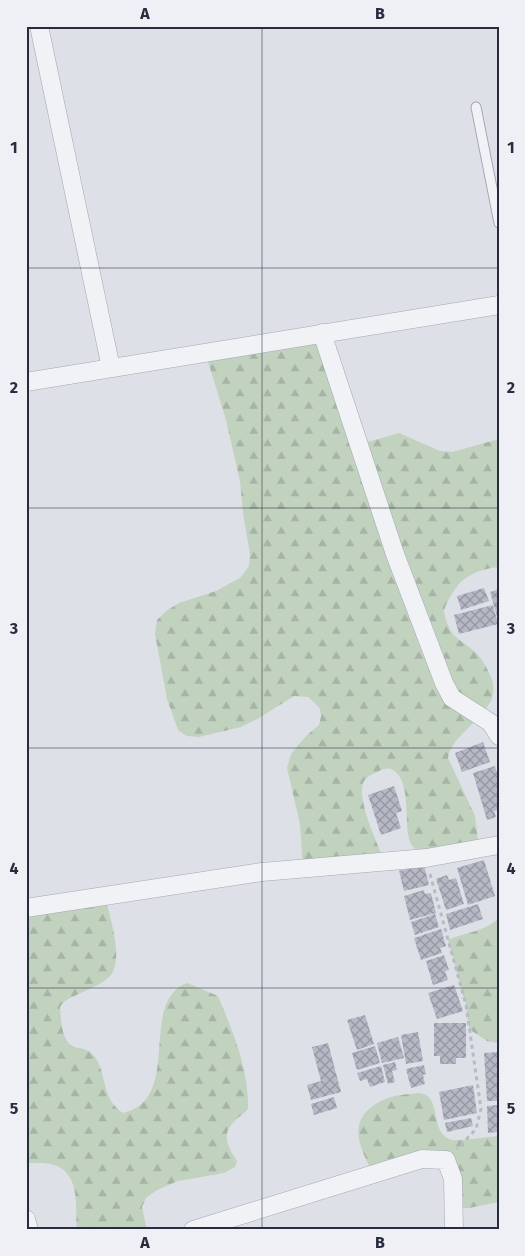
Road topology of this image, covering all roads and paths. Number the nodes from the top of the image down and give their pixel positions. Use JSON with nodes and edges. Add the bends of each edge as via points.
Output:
{"nodes":[{"id":1,"x":39,"y":26,"type":"edge"},
{"id":2,"x":476,"y":107,"type":"dead end"},
{"id":3,"x":499,"y":223,"type":"edge"},
{"id":4,"x":499,"y":305,"type":"edge"},
{"id":5,"x":322,"y":333,"type":"junction"},
{"id":6,"x":111,"y":368,"type":"junction"},
{"id":7,"x":26,"y":382,"type":"edge"},
{"id":8,"x":499,"y":736,"type":"edge"},
{"id":9,"x":499,"y":844,"type":"edge"},
{"id":10,"x":426,"y":858,"type":"junction"},
{"id":11,"x":26,"y":908,"type":"edge"},
{"id":12,"x":446,"y":1160,"type":"junction"},
{"id":13,"x":26,"y":1219,"type":"edge"},
{"id":14,"x":29,"y":1230,"type":"edge"},
{"id":15,"x":193,"y":1230,"type":"edge"},
{"id":16,"x":454,"y":1230,"type":"edge"}],
"edges":[{"from":1,"to":6,"type":"street"},
{"from":2,"to":3,"type":"lane"},
{"from":4,"to":5,"type":"street"},
{"from":5,"to":6,"type":"street"},
{"from":5,"to":8,"type":"street","via":[[395,554],[444,682],[452,698],[491,723]]},
{"from":6,"to":7,"type":"street"},
{"from":9,"to":10,"type":"street"},
{"from":10,"to":11,"type":"street","via":[[262,872]]},
{"from":10,"to":12,"type":"path","via":[[466,1005],[481,1108],[476,1129]]},
{"from":12,"to":15,"type":"street","via":[[422,1159]]},
{"from":12,"to":16,"type":"street","via":[[453,1179]]},
{"from":13,"to":14,"type":"street"}]}
